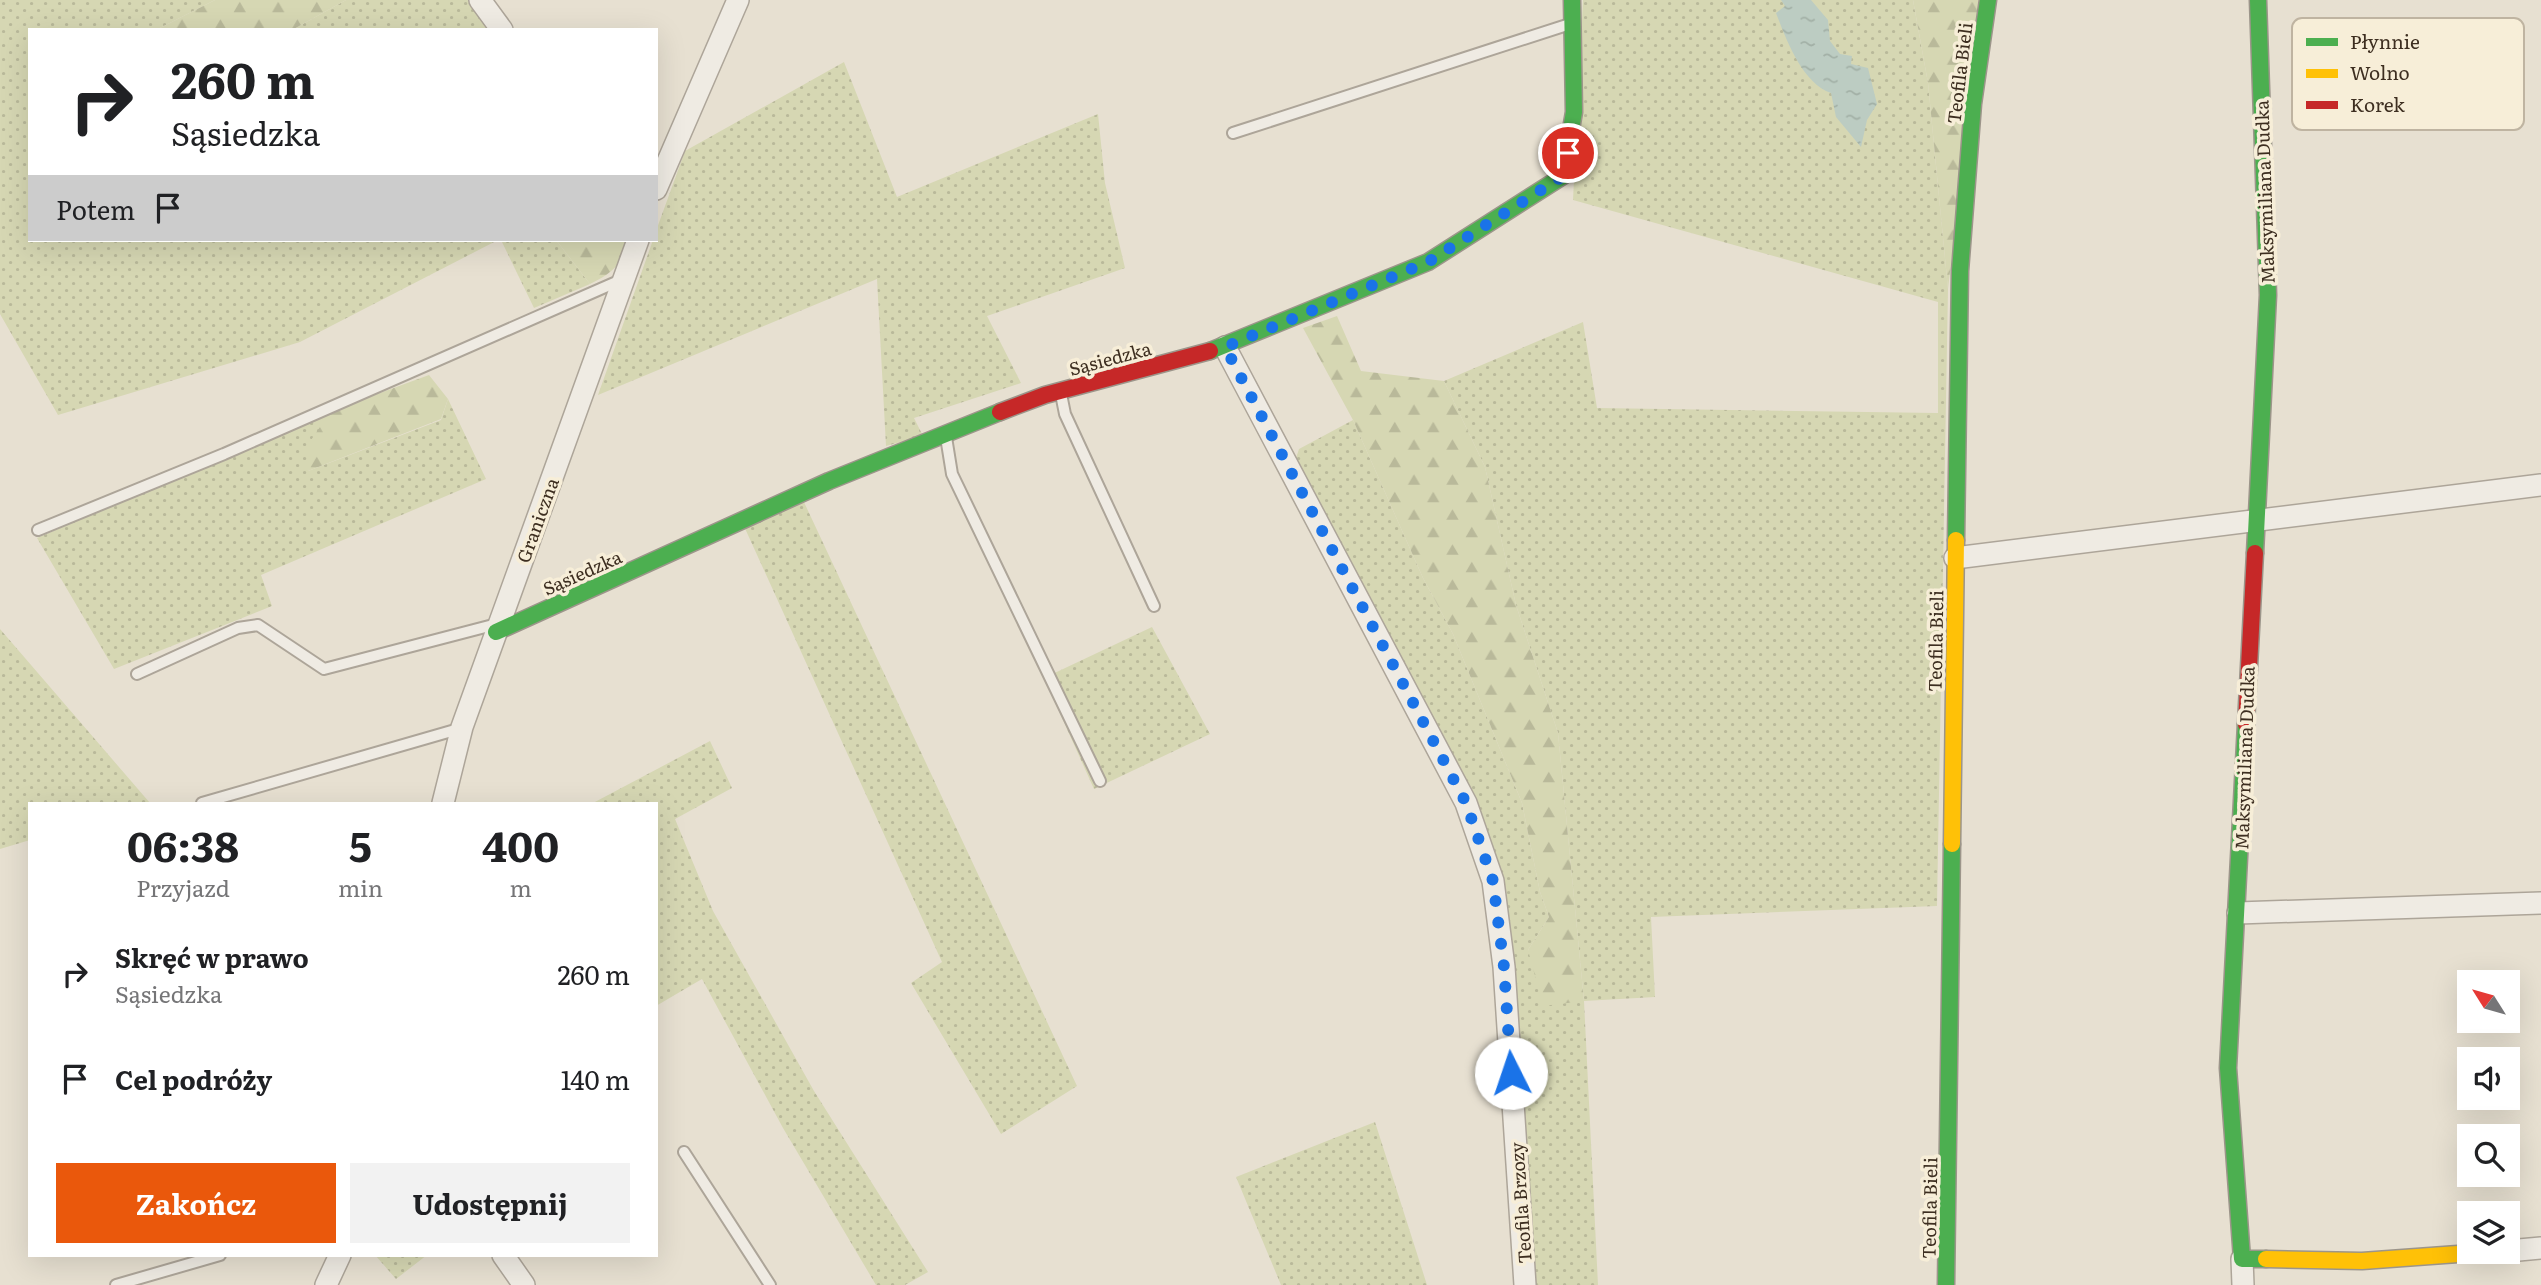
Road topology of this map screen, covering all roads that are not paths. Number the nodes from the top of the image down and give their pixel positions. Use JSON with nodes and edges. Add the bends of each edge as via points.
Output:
{"nodes":[{"id":1,"x":480,"y":0,"type":"edge"},
{"id":2,"x":738,"y":0,"type":"edge"},
{"id":3,"x":1572,"y":0,"type":"edge"},
{"id":4,"x":1987,"y":0,"type":"edge"},
{"id":5,"x":2259,"y":0,"type":"edge"},
{"id":6,"x":1573,"y":23,"type":"junction"},
{"id":7,"x":501,"y":28,"type":"edge"},
{"id":8,"x":1233,"y":133,"type":"dead end"},
{"id":9,"x":658,"y":182,"type":"edge"},
{"id":10,"x":637,"y":242,"type":"edge"},
{"id":11,"x":624,"y":279,"type":"junction"},
{"id":12,"x":1225,"y":347,"type":"junction"},
{"id":13,"x":1060,"y":391,"type":"junction"},
{"id":14,"x":945,"y":435,"type":"junction"},
{"id":15,"x":2541,"y":485,"type":"edge"},
{"id":16,"x":2254,"y":521,"type":"junction"},
{"id":17,"x":38,"y":530,"type":"dead end"},
{"id":18,"x":1955,"y":558,"type":"junction"},
{"id":19,"x":1154,"y":606,"type":"dead end"},
{"id":20,"x":498,"y":628,"type":"junction"},
{"id":21,"x":137,"y":674,"type":"dead end"},
{"id":22,"x":462,"y":727,"type":"junction"},
{"id":23,"x":1100,"y":781,"type":"dead end"},
{"id":24,"x":205,"y":802,"type":"edge"},
{"id":25,"x":443,"y":802,"type":"edge"},
{"id":26,"x":2541,"y":903,"type":"edge"},
{"id":27,"x":2238,"y":913,"type":"junction"},
{"id":28,"x":684,"y":1152,"type":"dead end"},
{"id":29,"x":2541,"y":1248,"type":"edge"},
{"id":30,"x":2520,"y":1250,"type":"edge"},
{"id":31,"x":2457,"y":1254,"type":"edge"},
{"id":32,"x":213,"y":1257,"type":"edge"},
{"id":33,"x":340,"y":1257,"type":"edge"},
{"id":34,"x":504,"y":1257,"type":"edge"},
{"id":35,"x":2242,"y":1259,"type":"junction"},
{"id":36,"x":116,"y":1285,"type":"edge"},
{"id":37,"x":326,"y":1285,"type":"edge"},
{"id":38,"x":524,"y":1285,"type":"edge"},
{"id":39,"x":770,"y":1285,"type":"edge"},
{"id":40,"x":1525,"y":1285,"type":"edge"},
{"id":41,"x":1946,"y":1285,"type":"edge"},
{"id":42,"x":2243,"y":1285,"type":"edge"}],
"edges":[{"from":1,"to":7,"type":"street"},
{"from":2,"to":9,"type":"street"},
{"from":3,"to":6,"type":"street","name":"Sąsiedzka"},
{"from":4,"to":18,"type":"street","name":"Teofila Bieli","via":[[1973,104],[1960,271]]},
{"from":5,"to":16,"type":"street","name":"Maksymiliana Dudka","via":[[2268,295]]},
{"from":6,"to":8,"type":"lane"},
{"from":6,"to":12,"type":"street","name":"Sąsiedzka","via":[[1574,112],[1563,176],[1428,262]]},
{"from":10,"to":11,"type":"street","name":"Graniczna"},
{"from":11,"to":17,"type":"lane"},
{"from":11,"to":20,"type":"street","name":"Graniczna"},
{"from":12,"to":13,"type":"street","name":"Sąsiedzka"},
{"from":12,"to":40,"type":"street","name":"Teofila Brzozy","via":[[1466,803],[1493,881],[1504,967]]},
{"from":13,"to":14,"type":"street","name":"Sąsiedzka"},
{"from":13,"to":19,"type":"lane","via":[[1065,414]]},
{"from":14,"to":20,"type":"street","name":"Sąsiedzka","via":[[829,481]]},
{"from":14,"to":23,"type":"lane","via":[[952,474]]},
{"from":15,"to":16,"type":"street"},
{"from":16,"to":18,"type":"street"},
{"from":16,"to":27,"type":"street","name":"Maksymiliana Dudka"},
{"from":18,"to":41,"type":"street","name":"Teofila Bieli"},
{"from":20,"to":21,"type":"lane","via":[[324,668],[258,625],[238,628]]},
{"from":20,"to":22,"type":"street","name":"Graniczna"},
{"from":22,"to":24,"type":"lane"},
{"from":22,"to":25,"type":"street","name":"Graniczna"},
{"from":26,"to":27,"type":"street"},
{"from":27,"to":35,"type":"street","name":"Maksymiliana Dudka","via":[[2228,1068]]},
{"from":28,"to":39,"type":"lane"},
{"from":29,"to":30,"type":"street"},
{"from":31,"to":35,"type":"street","via":[[2362,1261]]},
{"from":32,"to":36,"type":"lane"},
{"from":33,"to":37,"type":"street"},
{"from":34,"to":38,"type":"street"},
{"from":35,"to":42,"type":"street"}]}
